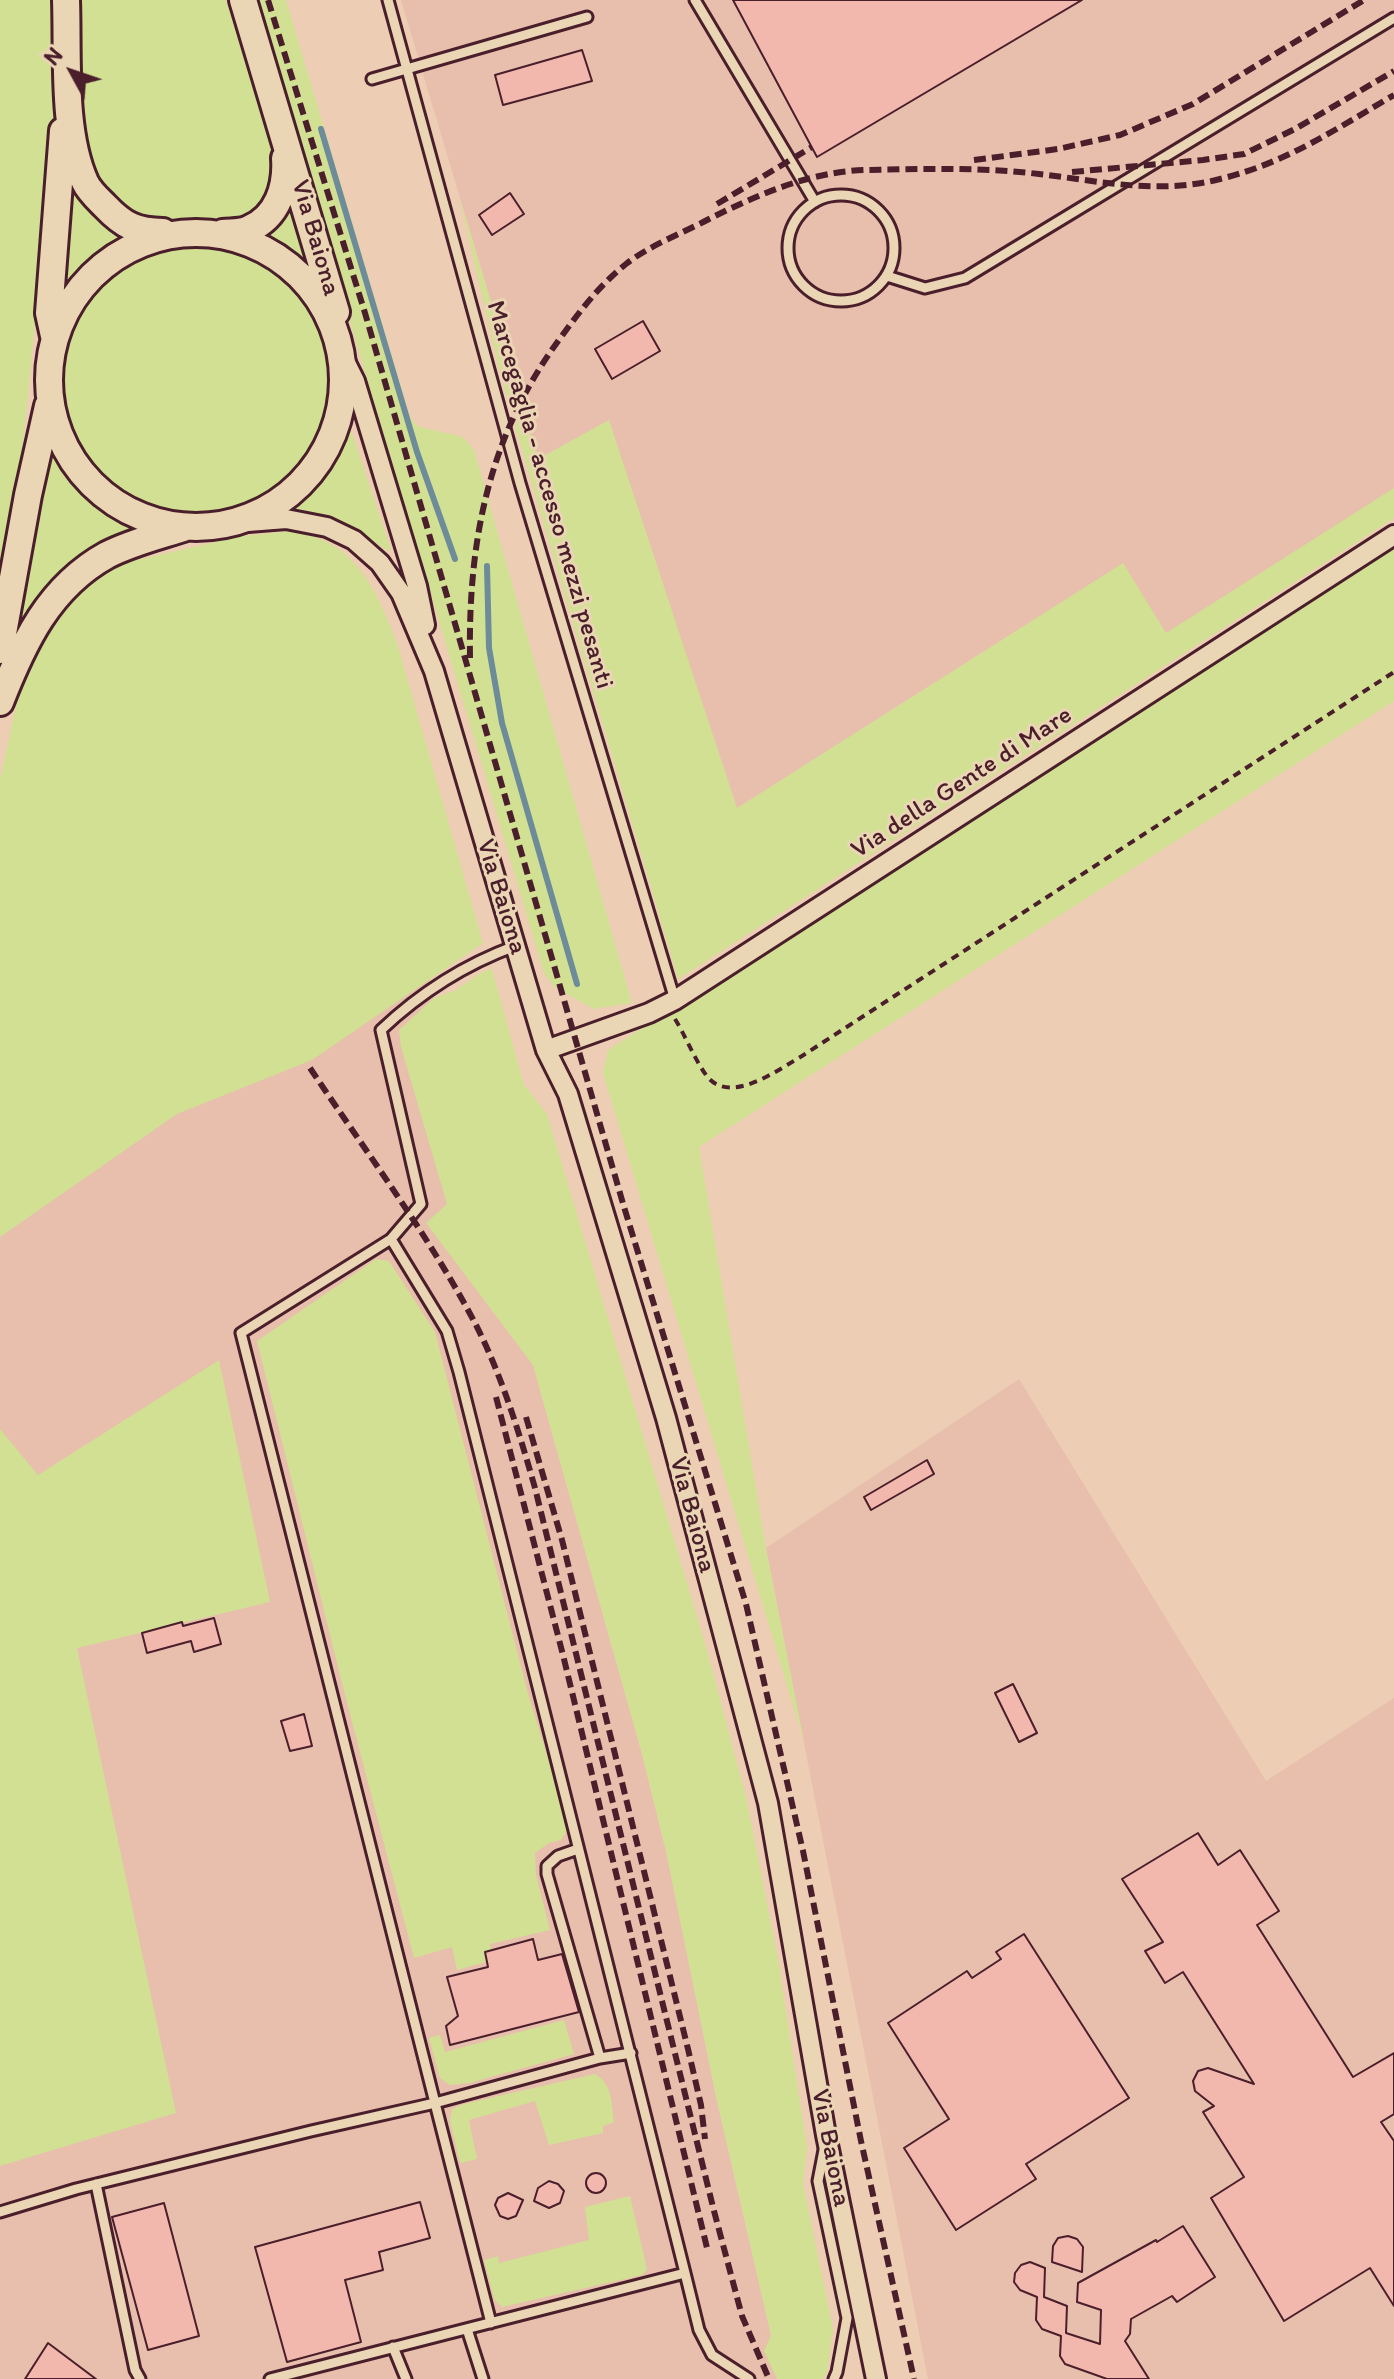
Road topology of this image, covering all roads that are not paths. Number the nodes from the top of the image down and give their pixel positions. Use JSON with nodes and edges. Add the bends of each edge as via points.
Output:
{"nodes":[{"id":1,"x":66,"y":0,"type":"edge"},
{"id":2,"x":243,"y":0,"type":"edge"},
{"id":3,"x":388,"y":0,"type":"edge"},
{"id":4,"x":695,"y":0,"type":"edge"},
{"id":5,"x":587,"y":17,"type":"dead end"},
{"id":6,"x":1394,"y":18,"type":"edge"},
{"id":7,"x":408,"y":67,"type":"junction"},
{"id":8,"x":372,"y":79,"type":"dead end"},
{"id":9,"x":69,"y":96,"type":"junction"},
{"id":10,"x":283,"y":130,"type":"junction"},
{"id":11,"x":815,"y":202,"type":"junction"},
{"id":12,"x":187,"y":232,"type":"junction"},
{"id":13,"x":221,"y":233,"type":"junction"},
{"id":14,"x":887,"y":276,"type":"junction"},
{"id":15,"x":54,"y":336,"type":"junction"},
{"id":16,"x":342,"y":352,"type":"junction"},
{"id":17,"x":49,"y":402,"type":"junction"},
{"id":18,"x":235,"y":523,"type":"junction"},
{"id":19,"x":183,"y":528,"type":"junction"},
{"id":20,"x":1394,"y":535,"type":"edge"},
{"id":21,"x":0,"y":650,"type":"edge"},
{"id":22,"x":434,"y":671,"type":"junction"},
{"id":23,"x":0,"y":702,"type":"edge"},
{"id":24,"x":515,"y":946,"type":"junction"},
{"id":25,"x":670,"y":1002,"type":"junction"},
{"id":26,"x":546,"y":1050,"type":"junction"},
{"id":27,"x":391,"y":1239,"type":"junction"},
{"id":28,"x":578,"y":1849,"type":"junction"},
{"id":29,"x":631,"y":2053,"type":"junction"},
{"id":30,"x":600,"y":2058,"type":"junction"},
{"id":31,"x":435,"y":2103,"type":"junction"},
{"id":32,"x":826,"y":2135,"type":"junction"},
{"id":33,"x":96,"y":2184,"type":"junction"},
{"id":34,"x":0,"y":2212,"type":"edge"},
{"id":35,"x":685,"y":2273,"type":"junction"},
{"id":36,"x":491,"y":2323,"type":"junction"},
{"id":37,"x":467,"y":2329,"type":"junction"},
{"id":38,"x":393,"y":2347,"type":"junction"},
{"id":39,"x":140,"y":2379,"type":"edge"},
{"id":40,"x":270,"y":2379,"type":"edge"},
{"id":41,"x":406,"y":2379,"type":"edge"},
{"id":42,"x":483,"y":2379,"type":"edge"},
{"id":43,"x":749,"y":2379,"type":"edge"},
{"id":44,"x":834,"y":2379,"type":"edge"},
{"id":45,"x":876,"y":2379,"type":"edge"}],
"edges":[{"from":1,"to":9,"type":"main road"},
{"from":2,"to":10,"type":"main road","name":"Via Baiona"},
{"from":3,"to":7,"type":"lane","name":"Marcegaglia - accesso mezzi pesanti"},
{"from":4,"to":11,"type":"lane"},
{"from":5,"to":7,"type":"lane"},
{"from":6,"to":14,"type":"lane","via":[[965,278],[925,288]]},
{"from":7,"to":8,"type":"lane"},
{"from":7,"to":25,"type":"lane","name":"Marcegaglia - accesso mezzi pesanti","via":[[520,483]]},
{"from":9,"to":12,"type":"main road","via":[[75,154],[86,186],[116,218],[141,232]]},
{"from":9,"to":15,"type":"main road","via":[[60,149],[49,313]]},
{"from":10,"to":13,"type":"main road","name":"Via Baiona","via":[[286,177],[275,207],[248,230]]},
{"from":10,"to":16,"type":"main road","name":"Via Baiona","via":[[337,315]]},
{"from":11,"to":14,"type":"lane","via":[[845,195],[874,206],[891,231],[894,246]]},
{"from":11,"to":14,"type":"lane","via":[[802,212],[789,241],[791,265],[803,285],[831,301],[847,301],[876,289]]},
{"from":12,"to":13,"type":"main road"},
{"from":12,"to":15,"type":"main road","via":[[143,241],[104,263],[74,296]]},
{"from":13,"to":16,"type":"main road","via":[[263,247],[298,272],[325,306]]},
{"from":15,"to":17,"type":"main road"},
{"from":16,"to":18,"type":"main road","via":[[343,400],[331,441],[307,477],[274,505]]},
{"from":16,"to":22,"type":"street","name":"Via Baiona","via":[[417,586]]},
{"from":17,"to":19,"type":"main road","via":[[60,440],[81,474],[109,501],[144,519]]},
{"from":17,"to":21,"type":"main road"},
{"from":18,"to":19,"type":"main road"},
{"from":18,"to":22,"type":"street","name":"Via Baiona","via":[[286,519],[327,527],[354,540],[380,563],[401,593]]},
{"from":19,"to":23,"type":"main road","via":[[108,555],[67,583],[41,614]]},
{"from":20,"to":25,"type":"street","name":"Via della Gente di Mare"},
{"from":22,"to":24,"type":"street","name":"Via Baiona"},
{"from":24,"to":26,"type":"street","name":"Via Baiona"},
{"from":24,"to":27,"type":"lane","via":[[486,957],[406,1007],[381,1030],[421,1204]]},
{"from":25,"to":26,"type":"street","name":"Via della Gente di Mare"},
{"from":26,"to":32,"type":"street","name":"Via Baiona","via":[[568,1094],[666,1418],[768,1803]]},
{"from":27,"to":28,"type":"lane","via":[[447,1331]]},
{"from":27,"to":31,"type":"lane","via":[[241,1333]]},
{"from":28,"to":29,"type":"lane"},
{"from":28,"to":30,"type":"lane","via":[[558,1856],[547,1866],[547,1874]]},
{"from":29,"to":30,"type":"lane"},
{"from":29,"to":35,"type":"lane"},
{"from":30,"to":31,"type":"lane"},
{"from":31,"to":33,"type":"lane"},
{"from":31,"to":36,"type":"lane"},
{"from":32,"to":44,"type":"lane","via":[[818,2181],[847,2318]]},
{"from":32,"to":45,"type":"street","name":"Via Baiona"},
{"from":33,"to":34,"type":"lane"},
{"from":33,"to":39,"type":"lane"},
{"from":35,"to":36,"type":"lane"},
{"from":35,"to":43,"type":"lane","via":[[699,2330],[712,2355]]},
{"from":36,"to":37,"type":"lane"},
{"from":37,"to":38,"type":"lane"},
{"from":37,"to":42,"type":"lane"},
{"from":38,"to":40,"type":"lane"},
{"from":38,"to":41,"type":"lane"}]}
